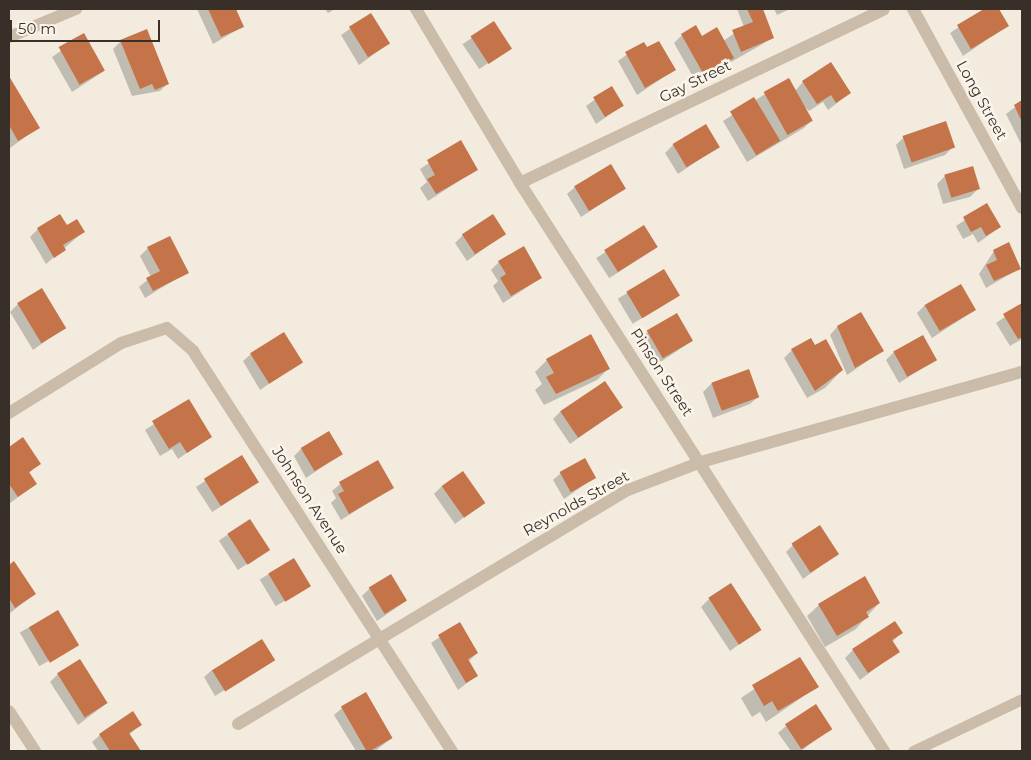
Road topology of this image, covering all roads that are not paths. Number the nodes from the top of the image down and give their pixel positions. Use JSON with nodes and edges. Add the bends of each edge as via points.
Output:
{"nodes":[{"id":1,"x":76,"y":9,"type":"edge"},
{"id":2,"x":416,"y":9,"type":"edge"},
{"id":3,"x":884,"y":9,"type":"edge"},
{"id":4,"x":913,"y":9,"type":"edge"},
{"id":5,"x":9,"y":37,"type":"edge"},
{"id":6,"x":520,"y":183,"type":"junction"},
{"id":7,"x":1022,"y":208,"type":"edge"},
{"id":8,"x":1022,"y":372,"type":"edge"},
{"id":9,"x":9,"y":413,"type":"edge"},
{"id":10,"x":701,"y":462,"type":"junction"},
{"id":11,"x":382,"y":639,"type":"junction"},
{"id":12,"x":1022,"y":699,"type":"edge"},
{"id":13,"x":9,"y":712,"type":"edge"},
{"id":14,"x":238,"y":724,"type":"dead end"},
{"id":15,"x":35,"y":751,"type":"edge"},
{"id":16,"x":452,"y":751,"type":"edge"},
{"id":17,"x":884,"y":751,"type":"edge"},
{"id":18,"x":913,"y":751,"type":"edge"}],
"edges":[{"from":1,"to":5,"type":"street"},
{"from":2,"to":6,"type":"street","name":"Pinson Street"},
{"from":3,"to":6,"type":"street","name":"Gay Street"},
{"from":4,"to":7,"type":"street","name":"Long Street"},
{"from":6,"to":10,"type":"street","name":"Pinson Street"},
{"from":8,"to":10,"type":"street","name":"Reynolds Street"},
{"from":9,"to":11,"type":"street","name":"Johnson Avenue","via":[[108,352],[167,328],[193,351]]},
{"from":10,"to":11,"type":"street","name":"Reynolds Street","via":[[628,490],[585,513]]},
{"from":10,"to":17,"type":"street","name":"Pinson Street"},
{"from":11,"to":14,"type":"street","name":"Reynolds Street"},
{"from":11,"to":16,"type":"street","name":"Johnson Avenue"},
{"from":12,"to":18,"type":"lane"},
{"from":13,"to":15,"type":"street"}]}
